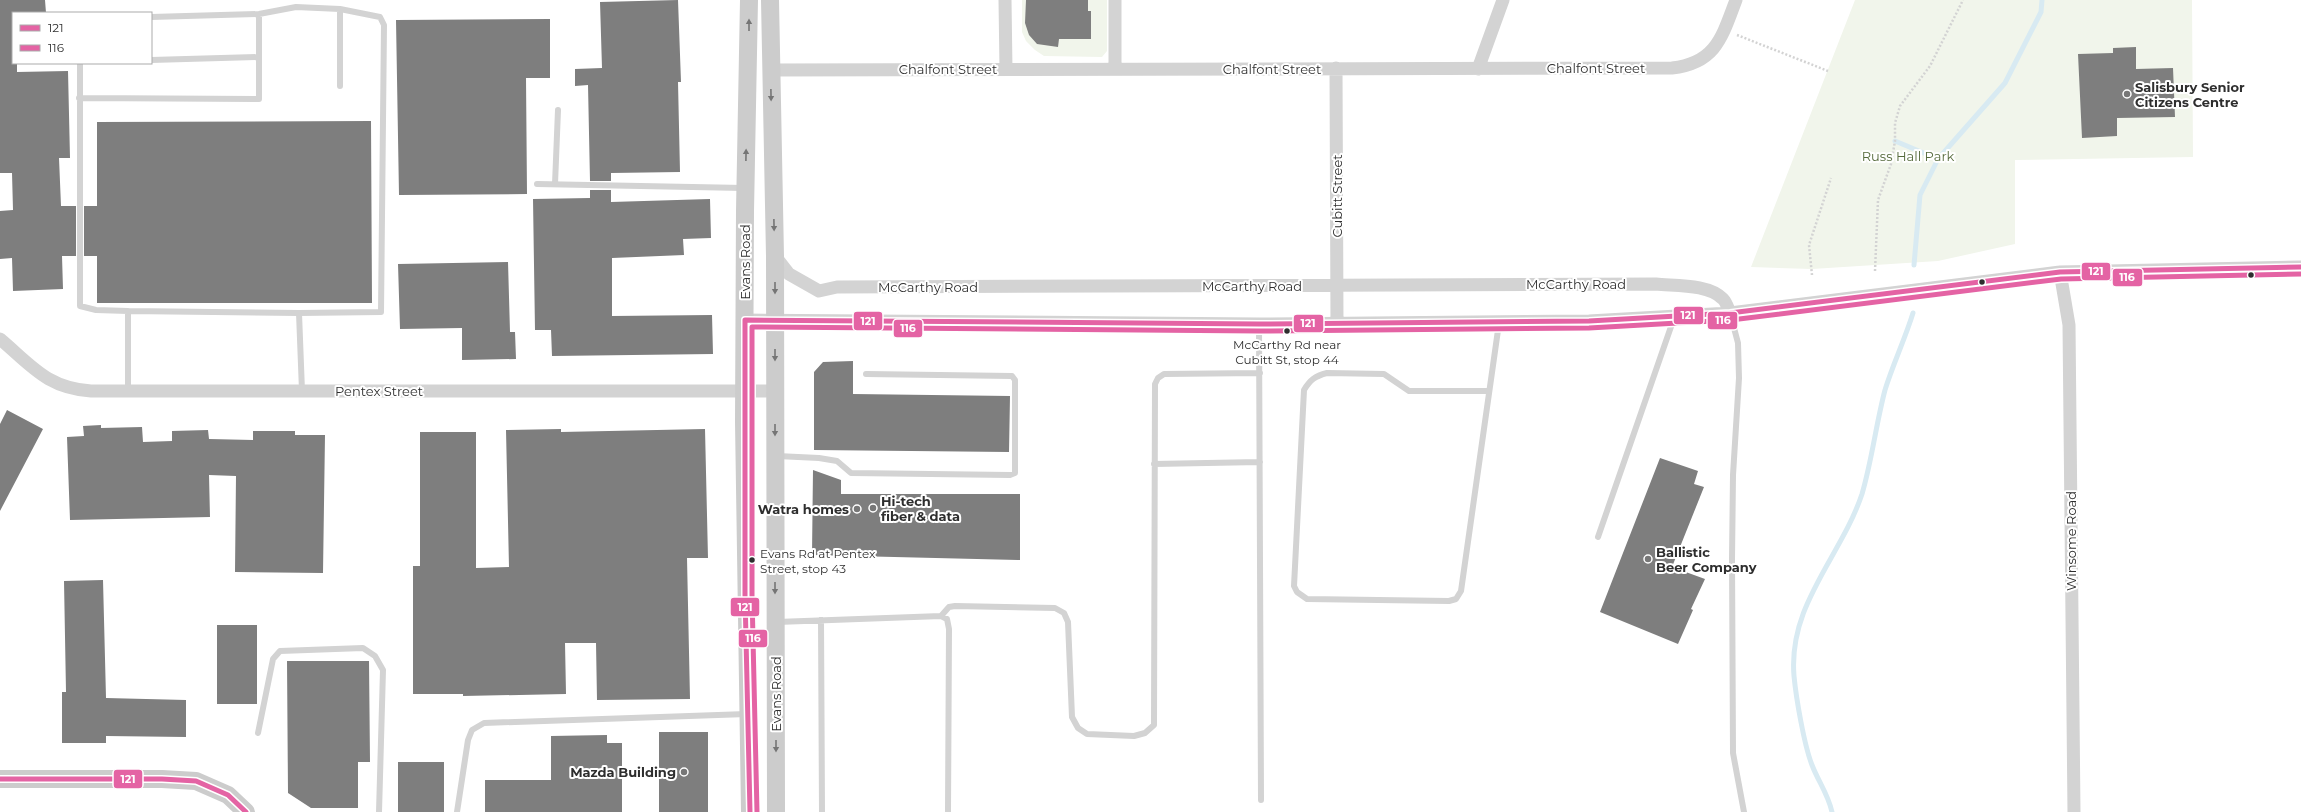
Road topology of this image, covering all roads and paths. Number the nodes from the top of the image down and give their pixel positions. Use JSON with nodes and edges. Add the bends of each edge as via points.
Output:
{"nodes":[{"id":1,"x":749,"y":0,"type":"edge"},
{"id":2,"x":770,"y":0,"type":"edge"},
{"id":3,"x":1005,"y":0,"type":"edge"},
{"id":4,"x":1115,"y":0,"type":"edge"},
{"id":5,"x":1503,"y":0,"type":"edge"},
{"id":6,"x":1736,"y":0,"type":"edge"},
{"id":7,"x":1963,"y":0,"type":"edge"},
{"id":8,"x":340,"y":9,"type":"junction"},
{"id":9,"x":259,"y":14,"type":"junction"},
{"id":10,"x":152,"y":17,"type":"edge"},
{"id":11,"x":1725,"y":31,"type":"junction"},
{"id":12,"x":259,"y":57,"type":"junction"},
{"id":13,"x":152,"y":60,"type":"edge"},
{"id":14,"x":80,"y":64,"type":"edge"},
{"id":15,"x":1336,"y":68,"type":"junction"},
{"id":16,"x":1006,"y":69,"type":"junction"},
{"id":17,"x":1115,"y":69,"type":"junction"},
{"id":18,"x":1478,"y":69,"type":"junction"},
{"id":19,"x":771,"y":70,"type":"junction"},
{"id":20,"x":1828,"y":71,"type":"dead end"},
{"id":21,"x":340,"y":86,"type":"dead end"},
{"id":22,"x":79,"y":98,"type":"junction"},
{"id":23,"x":558,"y":110,"type":"dead end"},
{"id":24,"x":1831,"y":178,"type":"dead end"},
{"id":25,"x":537,"y":184,"type":"dead end"},
{"id":26,"x":555,"y":184,"type":"junction"},
{"id":27,"x":746,"y":188,"type":"junction"},
{"id":28,"x":775,"y":256,"type":"junction"},
{"id":29,"x":2301,"y":267,"type":"edge"},
{"id":30,"x":1875,"y":271,"type":"dead end"},
{"id":31,"x":2060,"y":272,"type":"junction"},
{"id":32,"x":1812,"y":275,"type":"dead end"},
{"id":33,"x":1337,"y":285,"type":"junction"},
{"id":34,"x":128,"y":311,"type":"junction"},
{"id":35,"x":300,"y":313,"type":"junction"},
{"id":36,"x":1730,"y":314,"type":"junction"},
{"id":37,"x":1674,"y":318,"type":"junction"},
{"id":38,"x":744,"y":320,"type":"junction"},
{"id":39,"x":775,"y":320,"type":"junction"},
{"id":40,"x":1499,"y":323,"type":"junction"},
{"id":41,"x":1259,"y":324,"type":"junction"},
{"id":42,"x":1337,"y":324,"type":"junction"},
{"id":43,"x":0,"y":339,"type":"edge"},
{"id":44,"x":1260,"y":373,"type":"junction"},
{"id":45,"x":866,"y":374,"type":"dead end"},
{"id":46,"x":128,"y":391,"type":"junction"},
{"id":47,"x":744,"y":391,"type":"junction"},
{"id":48,"x":775,"y":391,"type":"junction"},
{"id":49,"x":1488,"y":391,"type":"junction"},
{"id":50,"x":302,"y":392,"type":"junction"},
{"id":51,"x":775,"y":456,"type":"junction"},
{"id":52,"x":1260,"y":462,"type":"junction"},
{"id":53,"x":1154,"y":464,"type":"junction"},
{"id":54,"x":1598,"y":537,"type":"dead end"},
{"id":55,"x":941,"y":616,"type":"junction"},
{"id":56,"x":821,"y":620,"type":"junction"},
{"id":57,"x":776,"y":622,"type":"junction"},
{"id":58,"x":749,"y":714,"type":"junction"},
{"id":59,"x":258,"y":733,"type":"dead end"},
{"id":60,"x":0,"y":780,"type":"edge"},
{"id":61,"x":1261,"y":800,"type":"dead end"},
{"id":62,"x":246,"y":812,"type":"edge"},
{"id":63,"x":379,"y":812,"type":"edge"},
{"id":64,"x":457,"y":812,"type":"edge"},
{"id":65,"x":750,"y":812,"type":"edge"},
{"id":66,"x":776,"y":812,"type":"edge"},
{"id":67,"x":822,"y":812,"type":"edge"},
{"id":68,"x":948,"y":812,"type":"edge"},
{"id":69,"x":1744,"y":812,"type":"edge"},
{"id":70,"x":2074,"y":812,"type":"edge"}],
"edges":[{"from":27,"to":1,"type":"main road","name":"Evans Road","one_way":true},
{"from":2,"to":19,"type":"main road","name":"Evans Road"},
{"from":3,"to":16,"type":"street"},
{"from":4,"to":17,"type":"street"},
{"from":5,"to":18,"type":"street"},
{"from":6,"to":11,"type":"street","name":"Chalfont Street"},
{"from":7,"to":30,"type":"path","via":[[1930,66],[1900,106],[1895,123],[1896,141],[1892,164],[1878,200]]},
{"from":8,"to":9,"type":"lane","via":[[296,7]]},
{"from":8,"to":21,"type":"lane"},
{"from":8,"to":35,"type":"lane","via":[[380,17],[384,25],[381,312]]},
{"from":9,"to":10,"type":"lane"},
{"from":9,"to":12,"type":"lane"},
{"from":11,"to":18,"type":"street","name":"Chalfont Street","via":[[1708,56],[1684,66]]},
{"from":11,"to":20,"type":"path"},
{"from":12,"to":13,"type":"lane"},
{"from":12,"to":22,"type":"lane","via":[[259,99]]},
{"from":14,"to":22,"type":"lane"},
{"from":15,"to":17,"type":"street","name":"Chalfont Street"},
{"from":15,"to":18,"type":"street","name":"Chalfont Street"},
{"from":15,"to":33,"type":"street","name":"Cubitt Street"},
{"from":16,"to":17,"type":"street","name":"Chalfont Street"},
{"from":16,"to":19,"type":"street","name":"Chalfont Street"},
{"from":19,"to":28,"type":"main road","name":"Evans Road","one_way":true},
{"from":22,"to":34,"type":"lane","via":[[80,306],[96,310]]},
{"from":23,"to":26,"type":"lane"},
{"from":24,"to":32,"type":"path","via":[[1809,245]]},
{"from":25,"to":26,"type":"lane"},
{"from":26,"to":27,"type":"lane"},
{"from":27,"to":38,"type":"main road","name":"Evans Road"},
{"from":28,"to":33,"type":"street","name":"McCarthy Road","via":[[789,274],[819,290],[837,287]]},
{"from":28,"to":39,"type":"main road","name":"Evans Road","one_way":true},
{"from":29,"to":31,"type":"street"},
{"from":31,"to":36,"type":"street"},
{"from":31,"to":70,"type":"street","name":"Winsome Road","via":[[2069,324]]},
{"from":33,"to":36,"type":"street","name":"McCarthy Road","via":[[1656,284],[1707,290],[1717,294],[1725,301]]},
{"from":33,"to":42,"type":"street","name":"Cubitt Street"},
{"from":34,"to":35,"type":"lane"},
{"from":34,"to":46,"type":"lane"},
{"from":35,"to":50,"type":"lane"},
{"from":36,"to":37,"type":"street"},
{"from":36,"to":69,"type":"lane","via":[[1738,343],[1739,378],[1733,475],[1733,753]]},
{"from":37,"to":40,"type":"street"},
{"from":37,"to":54,"type":"lane"},
{"from":38,"to":39,"type":"street"},
{"from":38,"to":47,"type":"main road","name":"Evans Road"},
{"from":39,"to":41,"type":"street"},
{"from":39,"to":48,"type":"main road","name":"Evans Road","one_way":true},
{"from":40,"to":42,"type":"street"},
{"from":40,"to":49,"type":"lane"},
{"from":41,"to":42,"type":"street"},
{"from":41,"to":44,"type":"lane"},
{"from":43,"to":46,"type":"street","name":"Pentex Street","via":[[56,385],[72,390]]},
{"from":44,"to":52,"type":"lane"},
{"from":44,"to":53,"type":"lane","via":[[1164,374],[1158,378],[1155,384]]},
{"from":45,"to":51,"type":"lane","via":[[1012,376],[1015,380],[1015,473],[851,473],[837,461]]},
{"from":46,"to":50,"type":"street","name":"Pentex Street"},
{"from":47,"to":48,"type":"street","name":"Pentex Street"},
{"from":47,"to":50,"type":"street","name":"Pentex Street"},
{"from":47,"to":58,"type":"main road","name":"Evans Road","via":[[745,595]]},
{"from":48,"to":51,"type":"main road","name":"Evans Road","one_way":true},
{"from":49,"to":49,"type":"lane","via":[[1461,591],[1456,599],[1307,599],[1297,592],[1294,586],[1304,390],[1310,380],[1327,373],[1384,374],[1409,391]]},
{"from":51,"to":57,"type":"main road","name":"Evans Road","one_way":true},
{"from":52,"to":53,"type":"lane"},
{"from":52,"to":61,"type":"lane"},
{"from":53,"to":55,"type":"lane","via":[[1154,726],[1145,733],[1134,736],[1087,734],[1078,728],[1072,717],[1068,622],[1064,613],[1055,608],[955,606],[949,607]]},
{"from":55,"to":56,"type":"lane"},
{"from":55,"to":68,"type":"lane","via":[[947,619],[949,629]]},
{"from":56,"to":57,"type":"lane"},
{"from":56,"to":67,"type":"lane"},
{"from":57,"to":66,"type":"main road","name":"Evans Road","one_way":true},
{"from":58,"to":64,"type":"lane","via":[[484,724],[472,730],[468,740]]},
{"from":58,"to":65,"type":"main road","name":"Evans Road"},
{"from":59,"to":63,"type":"lane","via":[[273,659],[280,651],[363,648],[375,656],[383,670]]},
{"from":60,"to":62,"type":"main road","via":[[196,781],[228,795]]}]}
